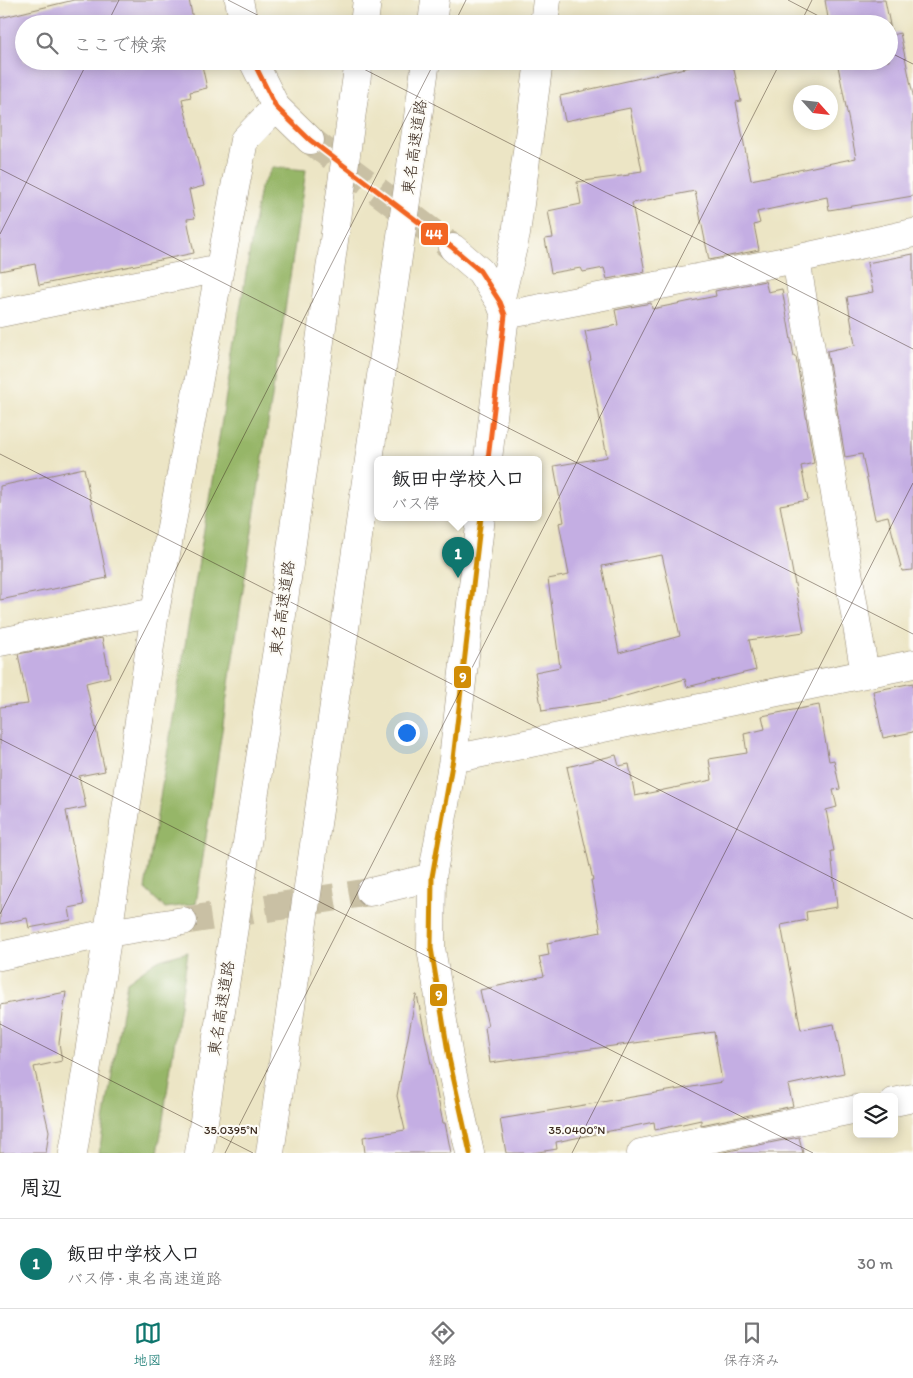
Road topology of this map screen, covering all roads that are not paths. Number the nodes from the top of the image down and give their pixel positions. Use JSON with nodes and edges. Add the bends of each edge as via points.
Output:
{"nodes":[{"id":1,"x":239,"y":0,"type":"edge"},
{"id":2,"x":367,"y":0,"type":"edge"},
{"id":3,"x":435,"y":0,"type":"edge"},
{"id":4,"x":547,"y":0,"type":"edge"},
{"id":5,"x":242,"y":15,"type":"edge"},
{"id":6,"x":365,"y":15,"type":"edge"},
{"id":7,"x":433,"y":15,"type":"edge"},
{"id":8,"x":545,"y":15,"type":"edge"},
{"id":9,"x":258,"y":70,"type":"edge"},
{"id":10,"x":358,"y":70,"type":"edge"},
{"id":11,"x":425,"y":70,"type":"edge"},
{"id":12,"x":538,"y":70,"type":"edge"},
{"id":13,"x":276,"y":107,"type":"junction"},
{"id":14,"x":310,"y":140,"type":"tunnel mouth"},
{"id":15,"x":913,"y":233,"type":"edge"},
{"id":16,"x":453,"y":248,"type":"tunnel mouth"},
{"id":17,"x":796,"y":259,"type":"junction"},
{"id":18,"x":220,"y":268,"type":"junction"},
{"id":19,"x":502,"y":308,"type":"junction"},
{"id":20,"x":0,"y":313,"type":"edge"},
{"id":21,"x":488,"y":456,"type":"edge"},
{"id":22,"x":481,"y":521,"type":"edge"},
{"id":23,"x":155,"y":612,"type":"junction"},
{"id":24,"x":0,"y":642,"type":"edge"},
{"id":25,"x":913,"y":664,"type":"edge"},
{"id":26,"x":865,"y":674,"type":"junction"},
{"id":27,"x":453,"y":759,"type":"junction"},
{"id":28,"x":432,"y":877,"type":"junction"},
{"id":29,"x":370,"y":892,"type":"tunnel mouth"},
{"id":30,"x":183,"y":921,"type":"tunnel mouth"},
{"id":31,"x":108,"y":933,"type":"junction"},
{"id":32,"x":0,"y":956,"type":"edge"},
{"id":33,"x":913,"y":1098,"type":"edge"},
{"id":34,"x":898,"y":1101,"type":"edge"},
{"id":35,"x":853,"y":1110,"type":"edge"},
{"id":36,"x":73,"y":1153,"type":"edge"},
{"id":37,"x":199,"y":1153,"type":"edge"},
{"id":38,"x":270,"y":1153,"type":"edge"},
{"id":39,"x":470,"y":1153,"type":"edge"},
{"id":40,"x":641,"y":1153,"type":"edge"}],
"edges":[{"from":1,"to":5,"type":"main road"},
{"from":2,"to":6,"type":"main road"},
{"from":3,"to":7,"type":"main road"},
{"from":4,"to":8,"type":"main road"},
{"from":9,"to":13,"type":"main road"},
{"from":10,"to":37,"type":"main road","name":"東名高速道路","via":[[278,643]]},
{"from":11,"to":38,"type":"main road","name":"東名高速道路"},
{"from":12,"to":19,"type":"main road","via":[[516,234]]},
{"from":13,"to":14,"type":"main road"},
{"from":13,"to":18,"type":"main road","via":[[244,140]]},
{"from":15,"to":17,"type":"main road"},
{"from":16,"to":19,"type":"main road","via":[[480,271]]},
{"from":17,"to":19,"type":"main road"},
{"from":17,"to":26,"type":"main road"},
{"from":18,"to":20,"type":"main road"},
{"from":18,"to":23,"type":"main road"},
{"from":19,"to":21,"type":"main road"},
{"from":22,"to":27,"type":"main road"},
{"from":23,"to":24,"type":"main road"},
{"from":23,"to":31,"type":"main road"},
{"from":25,"to":26,"type":"main road"},
{"from":26,"to":27,"type":"main road"},
{"from":27,"to":28,"type":"main road"},
{"from":28,"to":29,"type":"main road"},
{"from":28,"to":39,"type":"main road","via":[[431,948],[449,1058]]},
{"from":30,"to":31,"type":"main road"},
{"from":31,"to":32,"type":"main road"},
{"from":31,"to":36,"type":"main road"},
{"from":33,"to":34,"type":"main road"},
{"from":35,"to":40,"type":"main road"}]}
